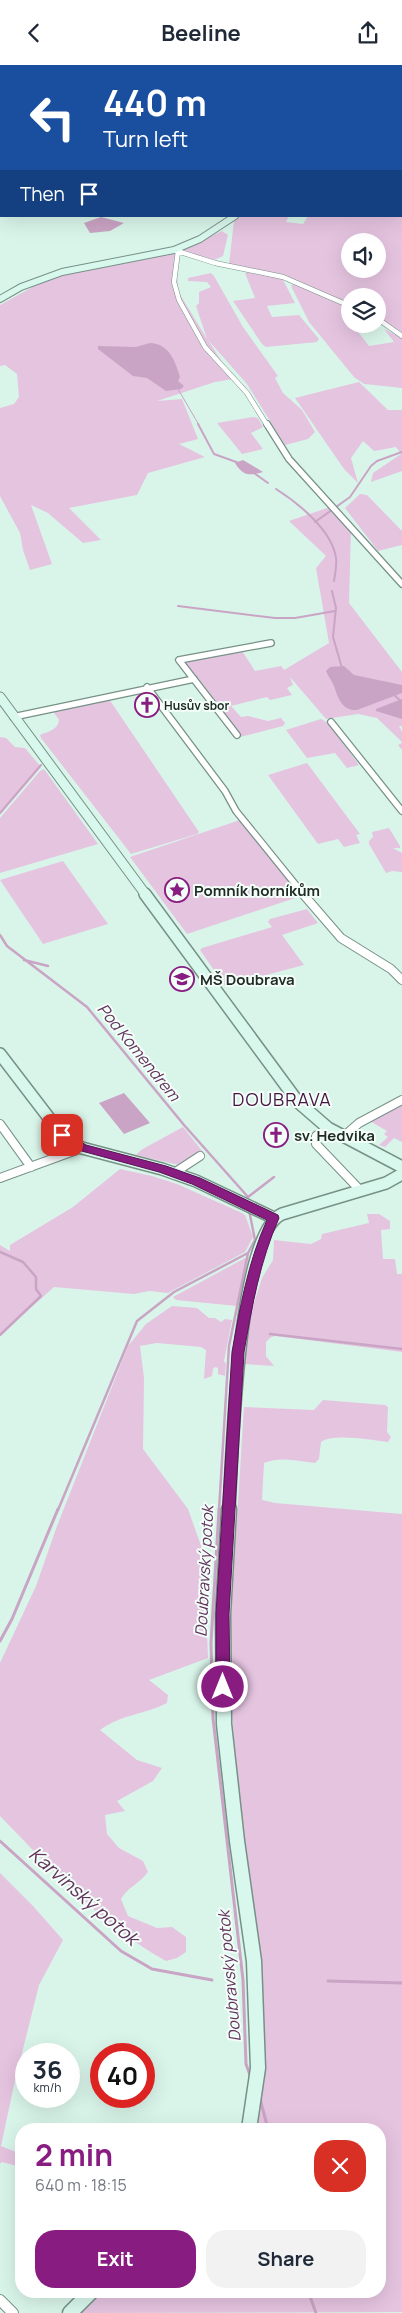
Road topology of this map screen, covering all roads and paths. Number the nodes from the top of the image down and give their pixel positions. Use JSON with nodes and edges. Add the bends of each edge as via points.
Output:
{"nodes":[{"id":1,"x":233,"y":217,"type":"edge"},
{"id":2,"x":176,"y":251,"type":"junction"},
{"id":3,"x":0,"y":299,"type":"edge"},
{"id":4,"x":341,"y":302,"type":"edge"},
{"id":5,"x":386,"y":325,"type":"edge"},
{"id":6,"x":402,"y":336,"type":"edge"},
{"id":7,"x":402,"y":584,"type":"edge"},
{"id":8,"x":271,"y":643,"type":"dead end"},
{"id":9,"x":194,"y":679,"type":"junction"},
{"id":10,"x":147,"y":687,"type":"junction"},
{"id":11,"x":0,"y":697,"type":"edge"},
{"id":12,"x":13,"y":717,"type":"junction"},
{"id":13,"x":331,"y":722,"type":"dead end"},
{"id":14,"x":237,"y":735,"type":"dead end"},
{"id":15,"x":402,"y":811,"type":"edge"},
{"id":16,"x":402,"y":980,"type":"edge"},
{"id":17,"x":0,"y":1054,"type":"edge"},
{"id":18,"x":402,"y":1100,"type":"edge"},
{"id":19,"x":0,"y":1124,"type":"edge"},
{"id":20,"x":328,"y":1128,"type":"junction"},
{"id":21,"x":343,"y":1137,"type":"junction"},
{"id":22,"x":82,"y":1148,"type":"junction"},
{"id":23,"x":200,"y":1156,"type":"dead end"},
{"id":24,"x":30,"y":1167,"type":"junction"},
{"id":25,"x":402,"y":1167,"type":"edge"},
{"id":26,"x":174,"y":1173,"type":"junction"},
{"id":27,"x":402,"y":1174,"type":"edge"},
{"id":28,"x":0,"y":1178,"type":"edge"},
{"id":29,"x":360,"y":1190,"type":"junction"},
{"id":30,"x":274,"y":1218,"type":"junction"},
{"id":31,"x":250,"y":2123,"type":"edge"},
{"id":32,"x":85,"y":2298,"type":"edge"},
{"id":33,"x":0,"y":2300,"type":"edge"},
{"id":34,"x":13,"y":2313,"type":"edge"},
{"id":35,"x":70,"y":2313,"type":"edge"}],
"edges":[{"from":1,"to":2,"type":"street"},
{"from":2,"to":3,"type":"street","via":[[62,272],[21,287]]},
{"from":2,"to":4,"type":"street","via":[[283,277]]},
{"from":2,"to":7,"type":"street","via":[[174,282],[179,300],[205,347],[247,393],[289,459]]},
{"from":5,"to":6,"type":"street"},
{"from":8,"to":9,"type":"street","via":[[179,660]]},
{"from":9,"to":10,"type":"street"},
{"from":9,"to":14,"type":"street"},
{"from":10,"to":12,"type":"street"},
{"from":10,"to":16,"type":"street","via":[[236,811],[320,915],[341,938],[391,969]]},
{"from":11,"to":12,"type":"street"},
{"from":12,"to":20,"type":"street","via":[[269,1065],[298,1102]]},
{"from":13,"to":15,"type":"street"},
{"from":17,"to":22,"type":"street","via":[[62,1135]]},
{"from":18,"to":21,"type":"street","via":[[359,1123]]},
{"from":19,"to":24,"type":"street"},
{"from":20,"to":21,"type":"street"},
{"from":20,"to":29,"type":"street","via":[[316,1136],[316,1145]]},
{"from":21,"to":25,"type":"street"},
{"from":22,"to":24,"type":"street"},
{"from":22,"to":26,"type":"street"},
{"from":23,"to":26,"type":"street"},
{"from":24,"to":28,"type":"street"},
{"from":26,"to":30,"type":"street"},
{"from":27,"to":29,"type":"street","via":[[386,1183]]},
{"from":29,"to":30,"type":"street"},
{"from":30,"to":31,"type":"street","via":[[261,1246],[238,1352],[223,1614],[224,1724],[236,1841],[254,1961],[258,2068]]},
{"from":32,"to":35,"type":"street"},
{"from":33,"to":34,"type":"street"}]}
